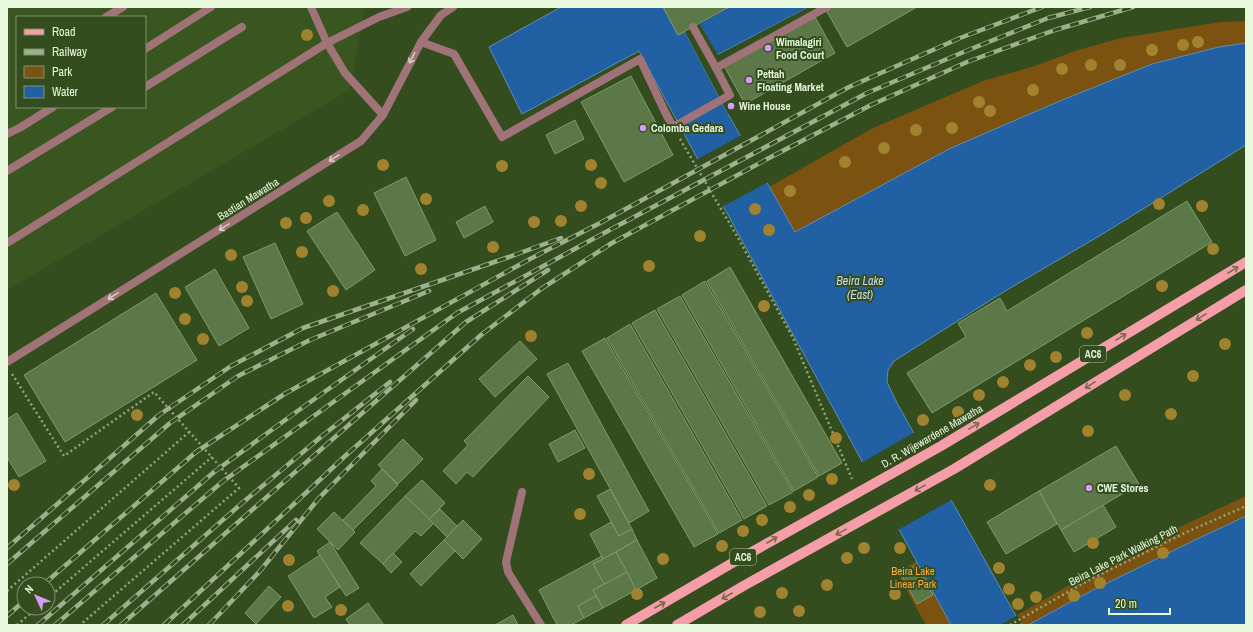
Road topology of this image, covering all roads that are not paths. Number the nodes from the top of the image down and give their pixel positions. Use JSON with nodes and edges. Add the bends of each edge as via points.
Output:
{"nodes":[{"id":1,"x":123,"y":7,"type":"edge"},
{"id":2,"x":211,"y":7,"type":"edge"},
{"id":3,"x":311,"y":7,"type":"edge"},
{"id":4,"x":407,"y":7,"type":"edge"},
{"id":5,"x":446,"y":7,"type":"edge"},
{"id":6,"x":454,"y":7,"type":"edge"},
{"id":7,"x":827,"y":7,"type":"edge"},
{"id":8,"x":441,"y":15,"type":"junction"},
{"id":9,"x":108,"y":16,"type":"edge"},
{"id":10,"x":693,"y":27,"type":"dead end"},
{"id":11,"x":242,"y":28,"type":"dead end"},
{"id":12,"x":421,"y":42,"type":"junction"},
{"id":13,"x":327,"y":43,"type":"junction"},
{"id":14,"x":146,"y":48,"type":"edge"},
{"id":15,"x":716,"y":68,"type":"junction"},
{"id":16,"x":146,"y":85,"type":"edge"},
{"id":17,"x":51,"y":108,"type":"edge"},
{"id":18,"x":110,"y":108,"type":"edge"},
{"id":19,"x":383,"y":115,"type":"junction"},
{"id":20,"x":7,"y":134,"type":"edge"},
{"id":21,"x":7,"y":171,"type":"edge"},
{"id":22,"x":7,"y":243,"type":"edge"},
{"id":23,"x":1246,"y":262,"type":"edge"},
{"id":24,"x":1246,"y":290,"type":"edge"},
{"id":25,"x":7,"y":362,"type":"edge"},
{"id":26,"x":522,"y":492,"type":"dead end"},
{"id":27,"x":542,"y":625,"type":"edge"},
{"id":28,"x":626,"y":625,"type":"edge"},
{"id":29,"x":677,"y":625,"type":"edge"}],
"edges":[{"from":1,"to":9,"type":"street"},
{"from":2,"to":14,"type":"street"},
{"from":3,"to":13,"type":"street"},
{"from":4,"to":13,"type":"street","via":[[379,16]]},
{"from":5,"to":8,"type":"street"},
{"from":6,"to":8,"type":"street","name":"Bastian Mawatha"},
{"from":7,"to":15,"type":"street"},
{"from":8,"to":12,"type":"street","name":"Bastian Mawatha"},
{"from":10,"to":15,"type":"street"},
{"from":11,"to":16,"type":"street"},
{"from":12,"to":15,"type":"street","via":[[454,54],[502,137],[640,59],[673,127],[730,95]]},
{"from":12,"to":19,"type":"street","name":"Bastian Mawatha","one_way":true},
{"from":13,"to":19,"type":"street","via":[[345,74]]},
{"from":13,"to":22,"type":"street"},
{"from":17,"to":20,"type":"street"},
{"from":18,"to":21,"type":"street"},
{"from":19,"to":25,"type":"street","name":"Bastian Mawatha","one_way":true,"via":[[361,141]]},
{"from":28,"to":23,"type":"main road","name":"D. R. Wijewardene Mawatha","number":"AC6","one_way":true,"via":[[941,446]]},
{"from":24,"to":29,"type":"main road","number":"AC6","one_way":true,"via":[[954,469]]},
{"from":26,"to":27,"type":"street","via":[[506,562],[508,572]]}]}
